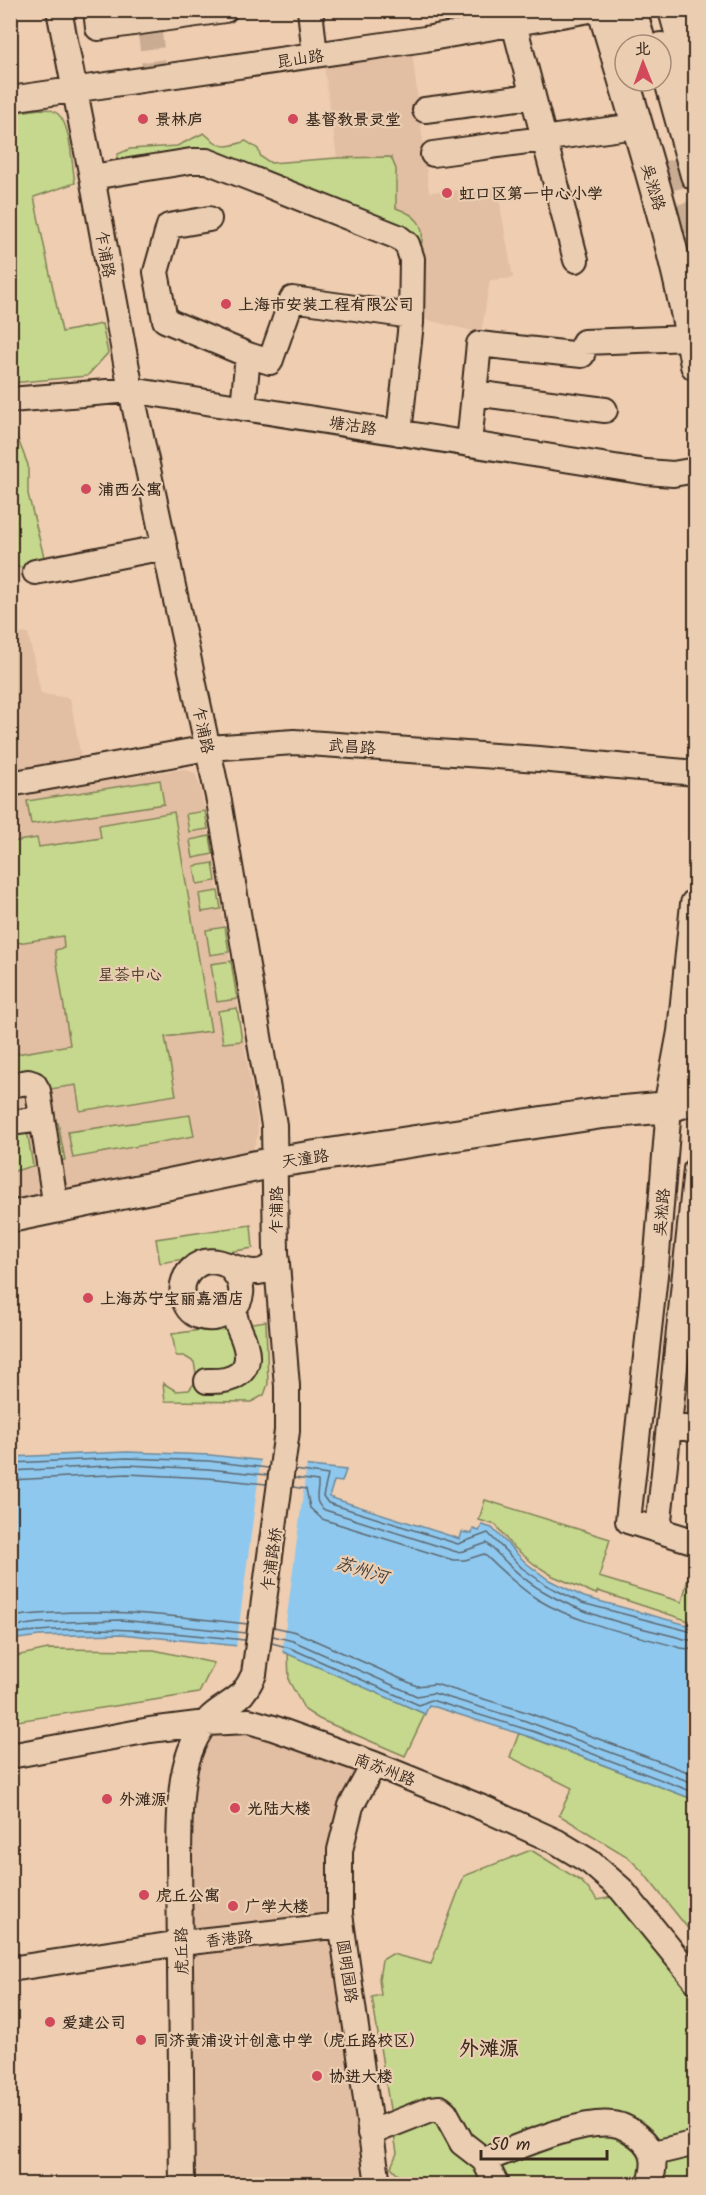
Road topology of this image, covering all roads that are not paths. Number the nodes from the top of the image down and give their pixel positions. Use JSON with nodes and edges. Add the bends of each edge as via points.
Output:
{"nodes":[{"id":1,"x":59,"y":10,"type":"edge"},
{"id":2,"x":96,"y":10,"type":"edge"},
{"id":3,"x":225,"y":10,"type":"edge"},
{"id":4,"x":310,"y":10,"type":"edge"},
{"id":5,"x":590,"y":10,"type":"edge"},
{"id":6,"x":603,"y":10,"type":"edge"},
{"id":7,"x":631,"y":10,"type":"edge"},
{"id":8,"x":651,"y":10,"type":"edge"},
{"id":9,"x":674,"y":10,"type":"edge"},
{"id":10,"x":694,"y":10,"type":"edge"},
{"id":11,"x":696,"y":16,"type":"edge"},
{"id":12,"x":148,"y":19,"type":"edge"},
{"id":13,"x":514,"y":24,"type":"junction"},
{"id":14,"x":638,"y":33,"type":"edge"},
{"id":15,"x":657,"y":33,"type":"edge"},
{"id":16,"x":315,"y":55,"type":"junction"},
{"id":17,"x":75,"y":90,"type":"junction"},
{"id":18,"x":696,"y":90,"type":"edge"},
{"id":19,"x":657,"y":93,"type":"edge"},
{"id":20,"x":670,"y":93,"type":"edge"},
{"id":21,"x":533,"y":96,"type":"junction"},
{"id":22,"x":10,"y":99,"type":"edge"},
{"id":23,"x":425,"y":110,"type":"dead end"},
{"id":24,"x":636,"y":126,"type":"junction"},
{"id":25,"x":544,"y":139,"type":"junction"},
{"id":26,"x":433,"y":154,"type":"dead end"},
{"id":27,"x":685,"y":167,"type":"edge"},
{"id":28,"x":92,"y":177,"type":"junction"},
{"id":29,"x":209,"y":219,"type":"dead end"},
{"id":30,"x":576,"y":260,"type":"dead end"},
{"id":31,"x":411,"y":316,"type":"junction"},
{"id":32,"x":693,"y":351,"type":"edge"},
{"id":33,"x":248,"y":355,"type":"junction"},
{"id":34,"x":131,"y":390,"type":"junction"},
{"id":35,"x":474,"y":393,"type":"junction"},
{"id":36,"x":10,"y":400,"type":"edge"},
{"id":37,"x":243,"y":408,"type":"junction"},
{"id":38,"x":605,"y":410,"type":"dead end"},
{"id":39,"x":399,"y":433,"type":"junction"},
{"id":40,"x":470,"y":444,"type":"junction"},
{"id":41,"x":696,"y":470,"type":"edge"},
{"id":42,"x":165,"y":548,"type":"junction"},
{"id":43,"x":35,"y":572,"type":"dead end"},
{"id":44,"x":208,"y":748,"type":"junction"},
{"id":45,"x":696,"y":773,"type":"edge"},
{"id":46,"x":10,"y":784,"type":"edge"},
{"id":47,"x":696,"y":904,"type":"edge"},
{"id":48,"x":10,"y":1084,"type":"edge"},
{"id":49,"x":683,"y":1090,"type":"edge"},
{"id":50,"x":32,"y":1120,"type":"edge"},
{"id":51,"x":276,"y":1162,"type":"junction"},
{"id":52,"x":696,"y":1169,"type":"edge"},
{"id":53,"x":57,"y":1208,"type":"junction"},
{"id":54,"x":10,"y":1217,"type":"edge"},
{"id":55,"x":692,"y":1239,"type":"edge"},
{"id":56,"x":277,"y":1261,"type":"junction"},
{"id":57,"x":227,"y":1265,"type":"junction"},
{"id":58,"x":281,"y":1302,"type":"junction"},
{"id":59,"x":229,"y":1309,"type":"junction"},
{"id":60,"x":207,"y":1381,"type":"dead end"},
{"id":61,"x":669,"y":1425,"type":"junction"},
{"id":62,"x":696,"y":1430,"type":"edge"},
{"id":63,"x":284,"y":1458,"type":"joint"},
{"id":64,"x":658,"y":1530,"type":"junction"},
{"id":65,"x":696,"y":1542,"type":"edge"},
{"id":66,"x":206,"y":1723,"type":"junction"},
{"id":67,"x":10,"y":1756,"type":"edge"},
{"id":68,"x":374,"y":1764,"type":"junction"},
{"id":69,"x":341,"y":1925,"type":"junction"},
{"id":70,"x":181,"y":1943,"type":"junction"},
{"id":71,"x":10,"y":1969,"type":"edge"},
{"id":72,"x":696,"y":1981,"type":"edge"},
{"id":73,"x":370,"y":2133,"type":"junction"},
{"id":74,"x":696,"y":2143,"type":"edge"},
{"id":75,"x":654,"y":2153,"type":"junction"},
{"id":76,"x":484,"y":2160,"type":"junction"},
{"id":77,"x":182,"y":2184,"type":"edge"},
{"id":78,"x":378,"y":2184,"type":"edge"},
{"id":79,"x":496,"y":2184,"type":"edge"},
{"id":80,"x":650,"y":2184,"type":"edge"}],
"edges":[{"from":1,"to":17,"type":"street","name":"乍浦路"},
{"from":2,"to":12,"type":"street","via":[[98,28]]},
{"from":3,"to":12,"type":"street"},
{"from":4,"to":16,"type":"street"},
{"from":5,"to":13,"type":"street","name":"昆山路"},
{"from":6,"to":24,"type":"main road","name":"吴淞路"},
{"from":7,"to":14,"type":"main road"},
{"from":8,"to":15,"type":"main road"},
{"from":9,"to":18,"type":"main road"},
{"from":10,"to":11,"type":"street"},
{"from":13,"to":16,"type":"street","name":"昆山路"},
{"from":13,"to":21,"type":"street"},
{"from":16,"to":17,"type":"street","name":"昆山路","via":[[155,72]]},
{"from":17,"to":22,"type":"street","name":"昆山路"},
{"from":17,"to":28,"type":"street","name":"乍浦路"},
{"from":19,"to":27,"type":"main road"},
{"from":20,"to":27,"type":"main road"},
{"from":21,"to":23,"type":"street"},
{"from":21,"to":25,"type":"street"},
{"from":24,"to":25,"type":"street"},
{"from":24,"to":32,"type":"main road","name":"吴淞路","via":[[663,219]]},
{"from":25,"to":26,"type":"street"},
{"from":25,"to":30,"type":"street"},
{"from":28,"to":31,"type":"street","via":[[207,161],[398,237],[407,244],[412,259]]},
{"from":28,"to":34,"type":"street","name":"乍浦路"},
{"from":29,"to":33,"type":"street","via":[[169,226],[156,272],[165,320]]},
{"from":31,"to":33,"type":"street","via":[[292,298],[270,362]]},
{"from":31,"to":39,"type":"street"},
{"from":32,"to":35,"type":"street","via":[[584,342],[582,355],[479,344]]},
{"from":33,"to":37,"type":"street"},
{"from":34,"to":36,"type":"street","name":"塘沽路"},
{"from":34,"to":37,"type":"street","name":"塘沽路"},
{"from":34,"to":42,"type":"street","name":"乍浦路"},
{"from":35,"to":38,"type":"street"},
{"from":35,"to":40,"type":"street"},
{"from":37,"to":39,"type":"street","name":"塘沽路"},
{"from":39,"to":40,"type":"street","name":"塘沽路"},
{"from":40,"to":41,"type":"street","name":"塘沽路","via":[[646,472],[673,474]]},
{"from":42,"to":43,"type":"street"},
{"from":42,"to":44,"type":"street","name":"乍浦路"},
{"from":44,"to":45,"type":"street","name":"武昌路","via":[[294,742]]},
{"from":44,"to":46,"type":"street","name":"武昌路"},
{"from":44,"to":51,"type":"street","name":"乍浦路","via":[[269,1094]]},
{"from":47,"to":49,"type":"main road","name":"吴淞路","via":[[682,1032]]},
{"from":48,"to":50,"type":"street","via":[[34,1084],[38,1091]]},
{"from":49,"to":51,"type":"main road","name":"天潼路","via":[[650,1096],[602,1113]]},
{"from":49,"to":64,"type":"street","name":"吴淞路","via":[[656,1266],[628,1521]]},
{"from":50,"to":53,"type":"street"},
{"from":51,"to":53,"type":"main road","name":"天潼路"},
{"from":51,"to":56,"type":"street","name":"乍浦路"},
{"from":52,"to":55,"type":"street","name":"吴淞路"},
{"from":53,"to":54,"type":"main road","name":"天潼路"},
{"from":55,"to":61,"type":"street","name":"吴淞路"},
{"from":56,"to":57,"type":"street","via":[[262,1271]]},
{"from":56,"to":58,"type":"street","name":"乍浦路"},
{"from":57,"to":59,"type":"street","via":[[234,1271],[241,1290]]},
{"from":57,"to":59,"type":"street","via":[[218,1261],[198,1264],[182,1286],[192,1312],[200,1316]]},
{"from":58,"to":59,"type":"street","via":[[274,1294],[261,1291]]},
{"from":58,"to":63,"type":"street","name":"乍浦路","via":[[287,1386]]},
{"from":59,"to":60,"type":"street","via":[[246,1345],[244,1366],[224,1382]]},
{"from":61,"to":62,"type":"street"},
{"from":61,"to":64,"type":"street","name":"吴淞路"},
{"from":63,"to":66,"type":"street","name":"乍浦路桥","via":[[254,1674],[241,1695]]},
{"from":64,"to":65,"type":"street"},
{"from":66,"to":67,"type":"street","name":"南苏州路"},
{"from":66,"to":68,"type":"street","name":"南苏州路","via":[[249,1721]]},
{"from":66,"to":70,"type":"street","name":"虎丘路","via":[[190,1749],[180,1804]]},
{"from":68,"to":69,"type":"street","name":"圆明园路","via":[[351,1806],[340,1850]]},
{"from":68,"to":72,"type":"street","name":"南苏州路","via":[[485,1809],[590,1862],[621,1889]]},
{"from":69,"to":70,"type":"street","name":"香港路"},
{"from":69,"to":73,"type":"street","name":"圆明园路"},
{"from":70,"to":71,"type":"street","name":"香港路"},
{"from":70,"to":77,"type":"street","name":"虎丘路"},
{"from":73,"to":76,"type":"street","via":[[440,2108],[462,2143]]},
{"from":73,"to":78,"type":"street","name":"圆明园路"},
{"from":74,"to":75,"type":"street"},
{"from":75,"to":76,"type":"street","via":[[628,2129],[598,2123]]},
{"from":75,"to":80,"type":"street"},
{"from":76,"to":79,"type":"street"}]}
